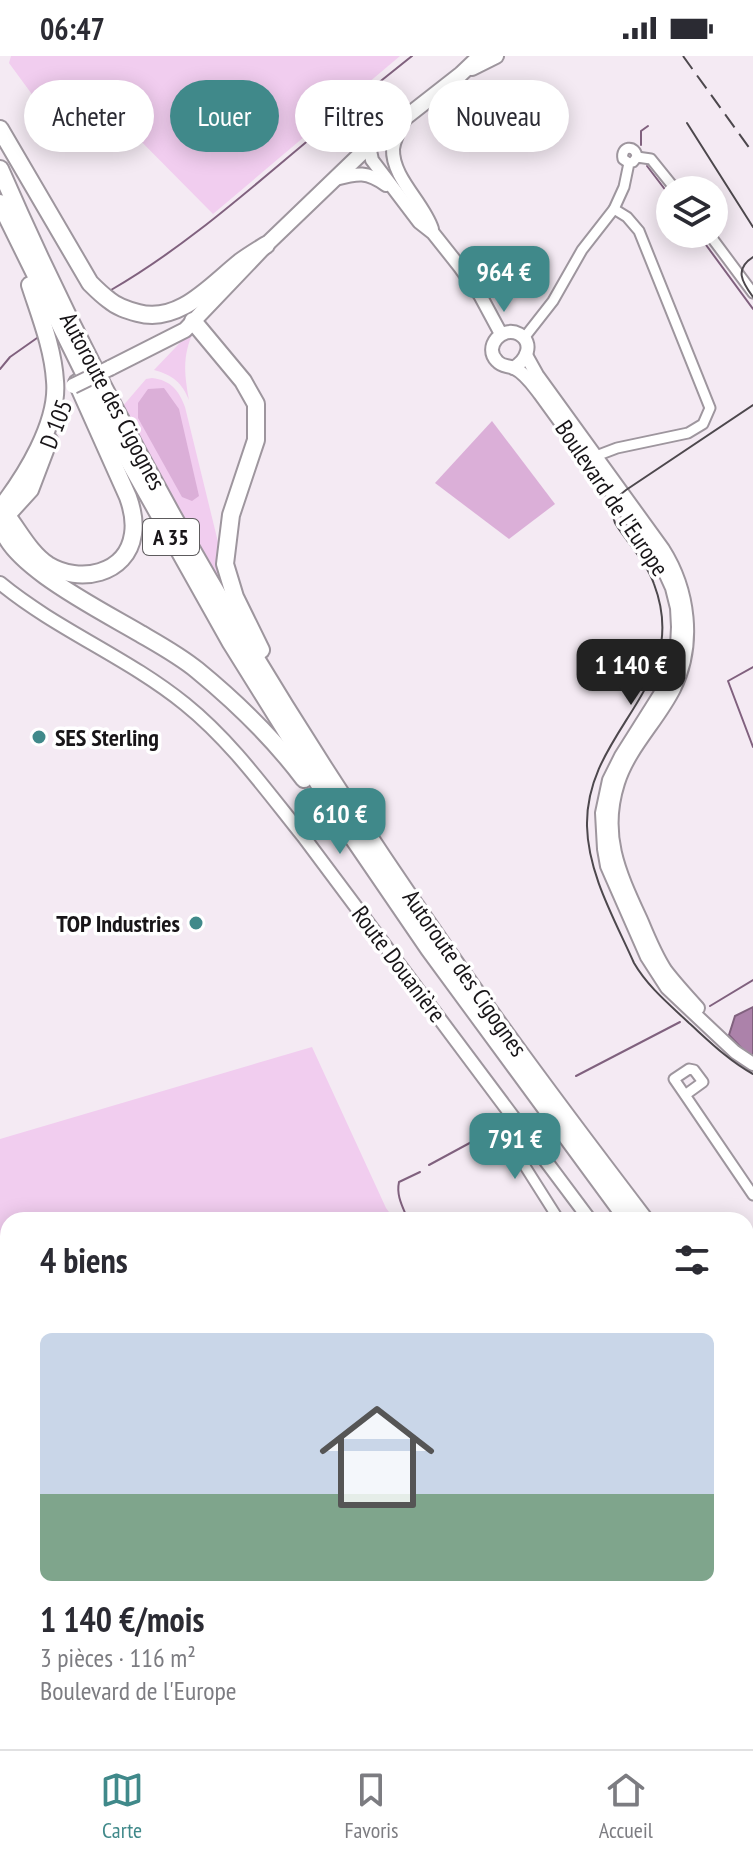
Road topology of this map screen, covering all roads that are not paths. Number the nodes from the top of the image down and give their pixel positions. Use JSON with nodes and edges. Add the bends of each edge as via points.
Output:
{"nodes":[{"id":1,"x":480,"y":56,"type":"edge"},
{"id":2,"x":496,"y":56,"type":"edge"},
{"id":3,"x":461,"y":74,"type":"junction"},
{"id":4,"x":412,"y":111,"type":"edge"},
{"id":5,"x":0,"y":129,"type":"edge"},
{"id":6,"x":363,"y":152,"type":"edge"},
{"id":7,"x":370,"y":152,"type":"edge"},
{"id":8,"x":394,"y":152,"type":"edge"},
{"id":9,"x":0,"y":169,"type":"edge"},
{"id":10,"x":665,"y":176,"type":"edge"},
{"id":11,"x":335,"y":179,"type":"junction"},
{"id":12,"x":395,"y":192,"type":"junction"},
{"id":13,"x":0,"y":203,"type":"edge"},
{"id":14,"x":614,"y":209,"type":"junction"},
{"id":15,"x":433,"y":233,"type":"junction"},
{"id":16,"x":14,"y":234,"type":"junction"},
{"id":17,"x":266,"y":245,"type":"junction"},
{"id":18,"x":720,"y":248,"type":"edge"},
{"id":19,"x":751,"y":289,"type":"edge"},
{"id":20,"x":189,"y":326,"type":"junction"},
{"id":21,"x":501,"y":334,"type":"junction"},
{"id":22,"x":524,"y":338,"type":"junction"},
{"id":23,"x":527,"y":357,"type":"junction"},
{"id":24,"x":513,"y":368,"type":"junction"},
{"id":25,"x":596,"y":456,"type":"junction"},
{"id":26,"x":2,"y":518,"type":"edge"},
{"id":27,"x":7,"y":546,"type":"edge"},
{"id":28,"x":0,"y":583,"type":"edge"},
{"id":29,"x":312,"y":749,"type":"junction"},
{"id":30,"x":347,"y":829,"type":"junction"},
{"id":31,"x":707,"y":1024,"type":"junction"},
{"id":32,"x":753,"y":1064,"type":"edge"},
{"id":33,"x":685,"y":1095,"type":"dead end"},
{"id":34,"x":491,"y":1124,"type":"dead end"},
{"id":35,"x":753,"y":1195,"type":"edge"},
{"id":36,"x":554,"y":1212,"type":"edge"},
{"id":37,"x":584,"y":1212,"type":"edge"},
{"id":38,"x":622,"y":1212,"type":"edge"},
{"id":39,"x":639,"y":1212,"type":"edge"}],
"edges":[{"from":1,"to":3,"type":"main road"},
{"from":2,"to":3,"type":"main road"},
{"from":3,"to":4,"type":"main road","name":"D 105"},
{"from":5,"to":17,"type":"highway","via":[[90,283],[126,310],[160,315],[192,302]]},
{"from":6,"to":11,"type":"main road","name":"D 105"},
{"from":7,"to":12,"type":"street"},
{"from":8,"to":15,"type":"street"},
{"from":9,"to":29,"type":"highway","name":"Autoroute des Cigognes","number":"A 35","via":[[127,432]]},
{"from":10,"to":14,"type":"street","via":[[651,159],[633,160]]},
{"from":11,"to":12,"type":"street","via":[[366,174]]},
{"from":11,"to":17,"type":"main road","name":"D 105"},
{"from":12,"to":15,"type":"street"},
{"from":13,"to":16,"type":"highway","name":"Autoroute des Cigognes","number":"A 35"},
{"from":14,"to":22,"type":"street"},
{"from":14,"to":25,"type":"street","via":[[639,231],[710,408],[703,424],[688,433]]},
{"from":15,"to":21,"type":"street","via":[[480,295]]},
{"from":16,"to":26,"type":"highway","via":[[56,383],[40,447]]},
{"from":16,"to":26,"type":"highway","via":[[119,474],[133,533],[116,563],[100,573],[75,575],[38,557]]},
{"from":16,"to":30,"type":"highway","name":"Autoroute des Cigognes","number":"A 35","via":[[131,466],[231,643]]},
{"from":17,"to":20,"type":"main road","name":"D 105"},
{"from":18,"to":19,"type":"street"},
{"from":20,"to":26,"type":"main road","name":"D 105","bridge":true,"via":[[64,393],[31,490]]},
{"from":20,"to":29,"type":"highway","via":[[243,381],[256,404],[256,440],[231,515],[225,564],[235,597],[307,728]]},
{"from":21,"to":22,"type":"street","via":[[514,332]]},
{"from":21,"to":24,"type":"street","via":[[493,342],[494,358]]},
{"from":22,"to":23,"type":"street"},
{"from":23,"to":24,"type":"street"},
{"from":23,"to":25,"type":"street","name":"Boulevard de l'Europe"},
{"from":24,"to":31,"type":"street","name":"Boulevard de l'Europe","via":[[530,381],[657,555],[672,588],[678,627],[673,666],[609,780],[602,813],[604,849],[655,972]]},
{"from":25,"to":31,"type":"street","name":"Boulevard de l'Europe","via":[[670,560],[684,597],[686,646],[681,670],[618,782],[612,838],[615,860],[656,953]]},
{"from":26,"to":27,"type":"highway"},
{"from":27,"to":30,"type":"highway","via":[[69,592],[204,676],[264,732]]},
{"from":28,"to":37,"type":"street","name":"Route Douanière","via":[[151,680],[224,740],[303,836]]},
{"from":29,"to":39,"type":"highway","name":"Autoroute des Cigognes","number":"A 35","via":[[446,950]]},
{"from":30,"to":38,"type":"highway","name":"Autoroute des Cigognes","number":"A 35"},
{"from":31,"to":32,"type":"street","name":"Boulevard de l'Europe"},
{"from":33,"to":35,"type":"street"},
{"from":34,"to":36,"type":"street","via":[[514,1149]]}]}
